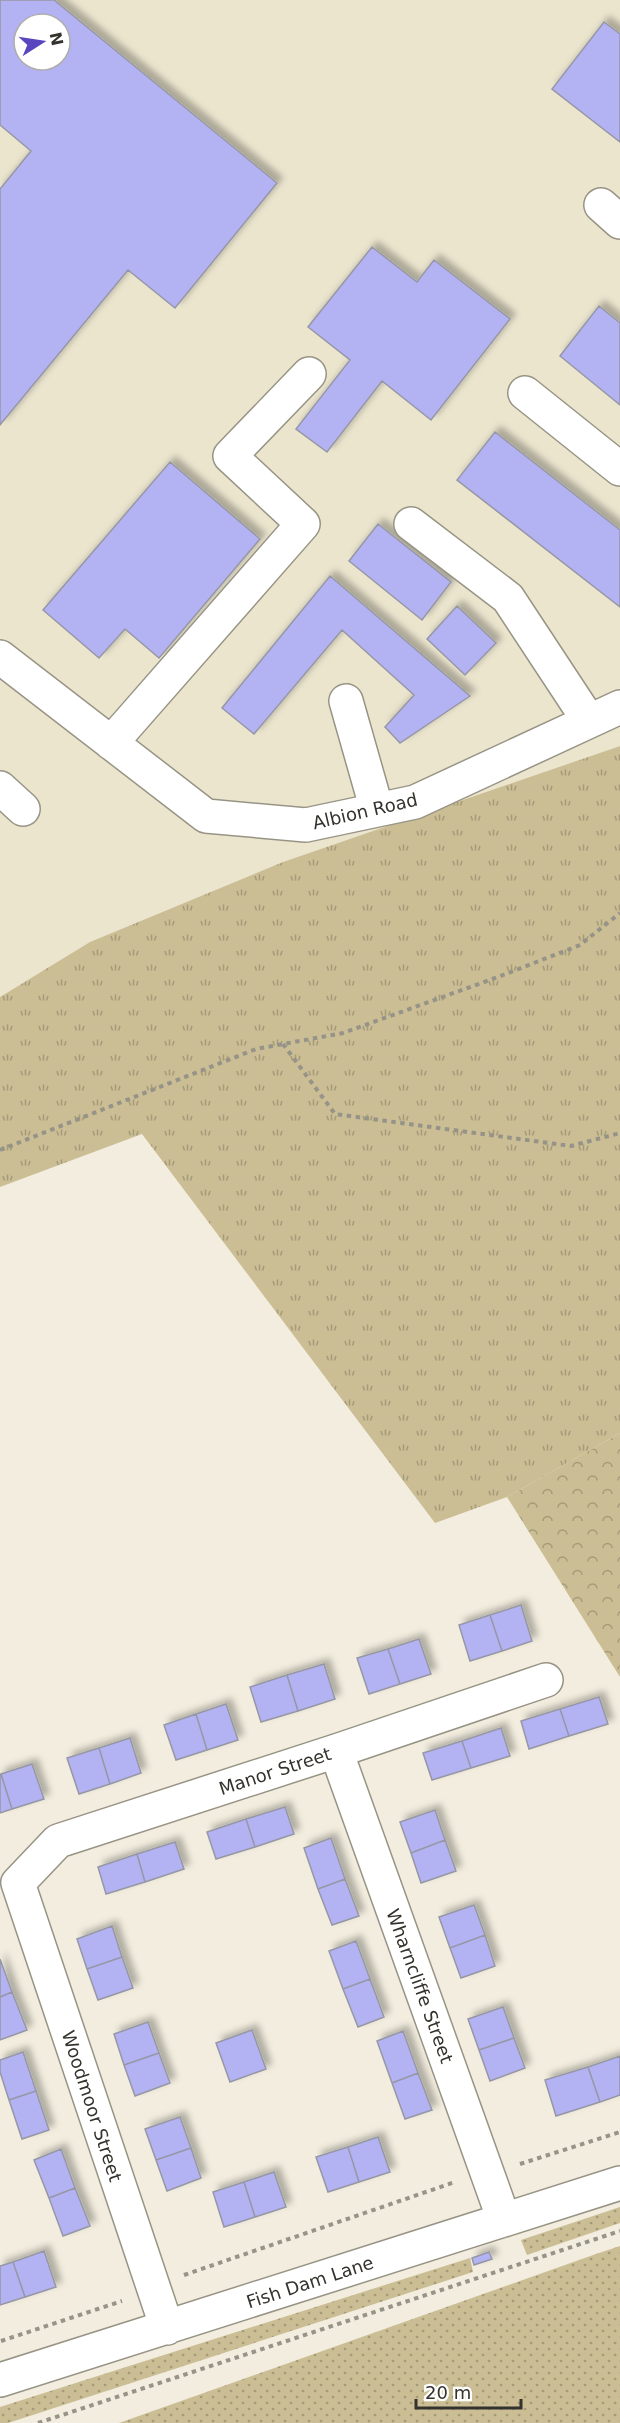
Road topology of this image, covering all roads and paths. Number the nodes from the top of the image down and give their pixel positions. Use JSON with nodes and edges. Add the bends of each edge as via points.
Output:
{"nodes":[{"id":1,"x":309,"y":374,"type":"dead end"},
{"id":2,"x":525,"y":393,"type":"dead end"},
{"id":3,"x":620,"y":469,"type":"edge"},
{"id":4,"x":411,"y":524,"type":"dead end"},
{"id":5,"x":0,"y":657,"type":"edge"},
{"id":6,"x":346,"y":701,"type":"dead end"},
{"id":7,"x":620,"y":707,"type":"edge"},
{"id":8,"x":590,"y":721,"type":"junction"},
{"id":9,"x":111,"y":742,"type":"junction"},
{"id":10,"x":377,"y":810,"type":"junction"},
{"id":11,"x":620,"y":913,"type":"edge"},
{"id":12,"x":283,"y":1044,"type":"junction"},
{"id":13,"x":620,"y":1133,"type":"edge"},
{"id":14,"x":0,"y":1150,"type":"edge"},
{"id":15,"x":546,"y":1680,"type":"dead end"},
{"id":16,"x":336,"y":1751,"type":"junction"},
{"id":17,"x":18,"y":1883,"type":"joint"},
{"id":18,"x":620,"y":2132,"type":"edge"},
{"id":19,"x":487,"y":2172,"type":"junction"},
{"id":20,"x":620,"y":2183,"type":"edge"},
{"id":21,"x":504,"y":2220,"type":"junction"},
{"id":22,"x":620,"y":2231,"type":"edge"},
{"id":23,"x":152,"y":2286,"type":"junction"},
{"id":24,"x":167,"y":2328,"type":"junction"},
{"id":25,"x":0,"y":2341,"type":"edge"},
{"id":26,"x":0,"y":2380,"type":"edge"},
{"id":27,"x":38,"y":2423,"type":"edge"}],
"edges":[{"from":1,"to":9,"type":"street","via":[[230,456],[303,524]]},
{"from":2,"to":3,"type":"street"},
{"from":4,"to":8,"type":"street","via":[[508,598]]},
{"from":5,"to":9,"type":"street","name":"Albion Road"},
{"from":6,"to":10,"type":"street"},
{"from":7,"to":8,"type":"street","name":"Albion Road"},
{"from":8,"to":10,"type":"street","name":"Albion Road","via":[[414,802]]},
{"from":9,"to":10,"type":"street","name":"Albion Road","via":[[206,816],[306,825]]},
{"from":11,"to":12,"type":"path","via":[[570,949],[343,1033]]},
{"from":12,"to":13,"type":"path","via":[[335,1114],[572,1146]]},
{"from":12,"to":14,"type":"path","via":[[256,1049]]},
{"from":15,"to":16,"type":"street","name":"Manor Street"},
{"from":16,"to":17,"type":"street","name":"Manor Street","via":[[58,1841]]},
{"from":16,"to":19,"type":"street","name":"Wharncliffe Street"},
{"from":17,"to":23,"type":"street","name":"Woodmoor Street"},
{"from":18,"to":19,"type":"path"},
{"from":19,"to":21,"type":"street","name":"Wharncliffe Street"},
{"from":19,"to":23,"type":"path"},
{"from":20,"to":21,"type":"street","name":"Fish Dam Lane"},
{"from":21,"to":24,"type":"street","name":"Fish Dam Lane"},
{"from":22,"to":27,"type":"path"},
{"from":23,"to":24,"type":"street","name":"Woodmoor Street"},
{"from":23,"to":25,"type":"path","via":[[123,2301]]},
{"from":24,"to":26,"type":"street","name":"Fish Dam Lane"}]}
